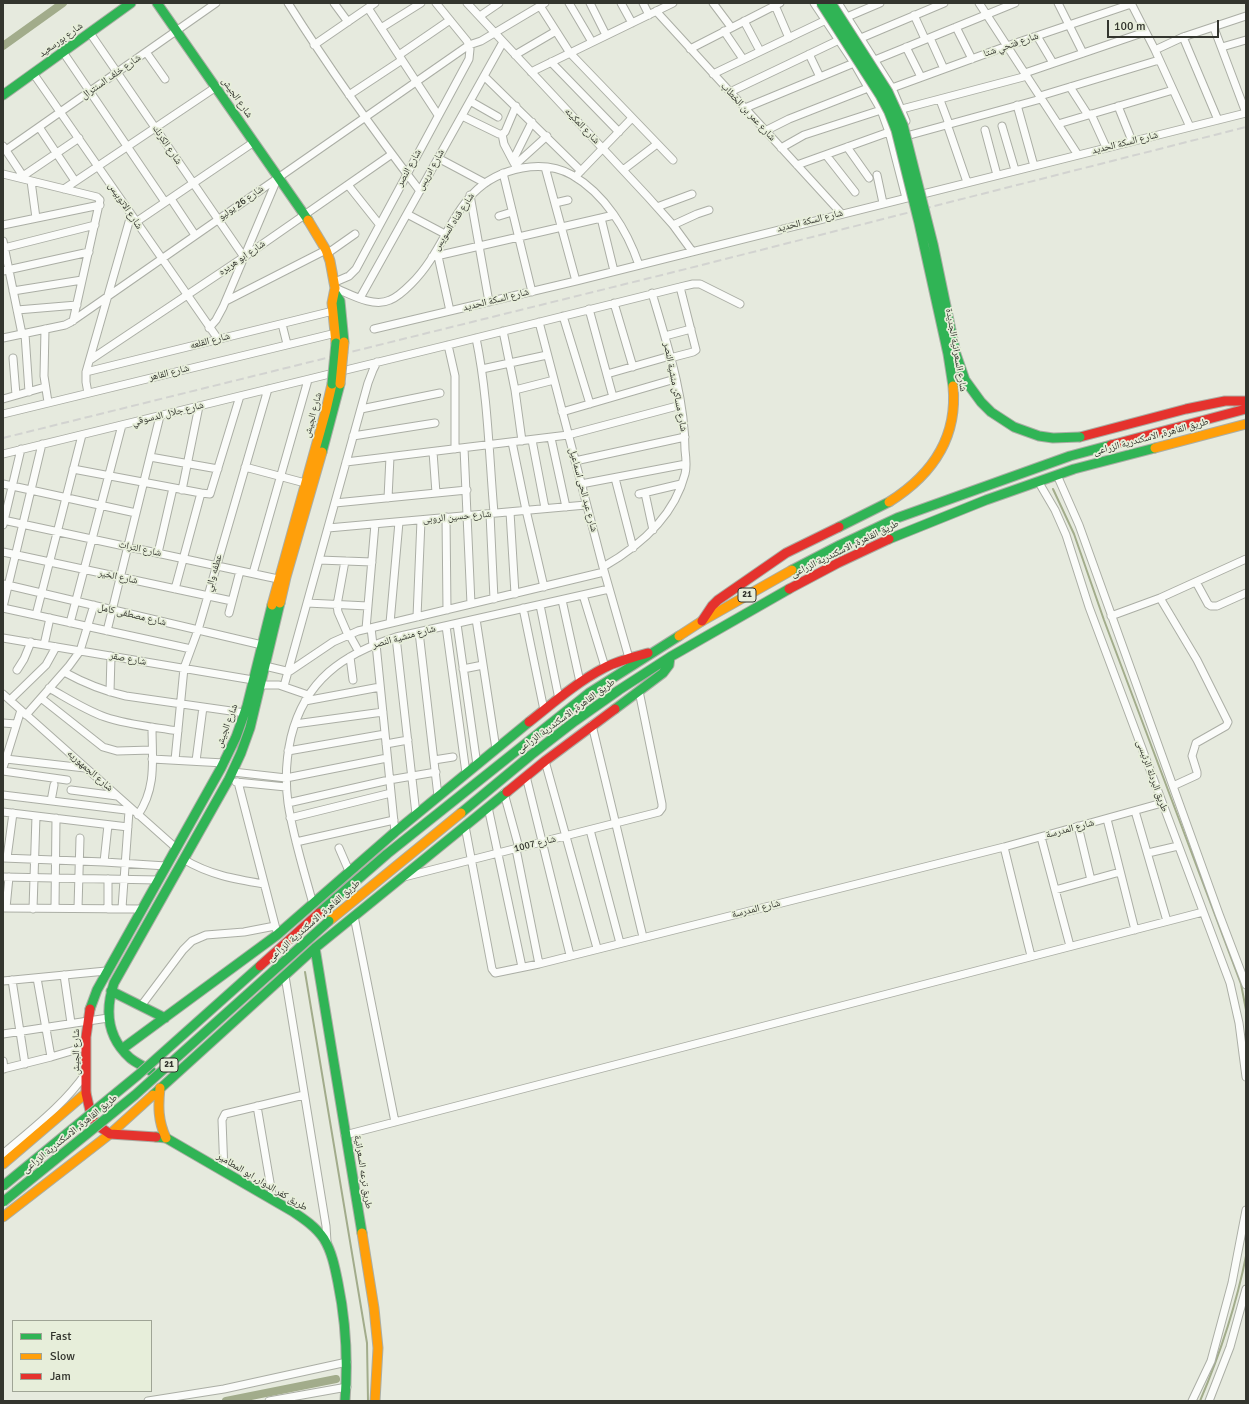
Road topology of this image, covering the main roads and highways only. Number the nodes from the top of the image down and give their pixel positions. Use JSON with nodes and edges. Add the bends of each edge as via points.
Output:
{"nodes":[{"id":1,"x":131,"y":3,"type":"edge"},
{"id":2,"x":157,"y":3,"type":"edge"},
{"id":3,"x":822,"y":3,"type":"edge"},
{"id":4,"x":838,"y":3,"type":"edge"},
{"id":5,"x":3,"y":95,"type":"edge"},
{"id":6,"x":335,"y":288,"type":"junction"},
{"id":7,"x":340,"y":343,"type":"junction"},
{"id":8,"x":336,"y":384,"type":"junction"},
{"id":9,"x":1246,"y":401,"type":"edge"},
{"id":10,"x":1246,"y":409,"type":"edge"},
{"id":11,"x":1246,"y":424,"type":"edge"},
{"id":12,"x":702,"y":621,"type":"junction"},
{"id":13,"x":654,"y":651,"type":"junction"},
{"id":14,"x":670,"y":658,"type":"junction"},
{"id":15,"x":261,"y":666,"type":"junction"},
{"id":16,"x":257,"y":682,"type":"junction"},
{"id":17,"x":315,"y":948,"type":"junction"},
{"id":18,"x":111,"y":991,"type":"junction"},
{"id":19,"x":165,"y":1018,"type":"junction"},
{"id":20,"x":122,"y":1049,"type":"junction"},
{"id":21,"x":160,"y":1089,"type":"junction"},
{"id":22,"x":86,"y":1093,"type":"junction"},
{"id":23,"x":110,"y":1134,"type":"junction"},
{"id":24,"x":166,"y":1138,"type":"junction"},
{"id":25,"x":3,"y":1164,"type":"edge"},
{"id":26,"x":3,"y":1186,"type":"edge"},
{"id":27,"x":3,"y":1202,"type":"edge"},
{"id":28,"x":3,"y":1217,"type":"edge"},
{"id":29,"x":345,"y":1401,"type":"edge"},
{"id":30,"x":375,"y":1401,"type":"edge"}],
"edges":[{"from":1,"to":5,"type":"main road","name":"شارع بورسعيد"},
{"from":2,"to":6,"type":"main road","name":"شارع الجيش","via":[[305,215],[327,252]]},
{"from":3,"to":12,"type":"main road","name":"شارع السعرانية الجديدة","bridge":true,"via":[[880,95],[899,139],[925,245],[952,377],[952,418],[944,444],[922,478],[889,502],[776,559],[718,600]]},
{"from":4,"to":9,"type":"main road","name":"شارع السعرانية الجديدة","bridge":true,"via":[[888,92],[903,125],[933,244],[956,354],[965,380],[981,402],[1014,427],[1053,438],[1080,437],[1186,408],[1225,401]]},
{"from":6,"to":7,"type":"main road","name":"شارع الجيش","via":[[340,301]]},
{"from":6,"to":7,"type":"main road","name":"شارع الجيش","via":[[332,301],[336,333]]},
{"from":7,"to":8,"type":"main road","name":"شارع الجيش","bridge":true},
{"from":8,"to":15,"type":"main road","name":"شارع الجيش","via":[[332,417]]},
{"from":8,"to":15,"type":"main road","name":"شارع الجيش","via":[[278,579],[262,645]]},
{"from":10,"to":12,"type":"main road","name":"طريق القاهرة, الاسكندرية الزراعى","number":"21","via":[[1070,456],[898,518],[784,574]]},
{"from":11,"to":14,"type":"main road","name":"طريق القاهرة, الاسكندرية الزراعى","number":"21","via":[[1038,481],[902,533],[763,602]]},
{"from":12,"to":13,"type":"main road","name":"طريق القاهرة, الاسكندرية الزراعى","number":"21"},
{"from":13,"to":19,"type":"main road","via":[[605,667],[580,682],[416,814],[313,904]]},
{"from":13,"to":26,"type":"main road","name":"طريق القاهرة, الاسكندرية الزراعى","number":"21","bridge":true,"via":[[589,693],[556,718],[394,849],[138,1075]]},
{"from":14,"to":17,"type":"main road","via":[[669,665],[663,673],[504,793]]},
{"from":14,"to":27,"type":"main road","name":"طريق القاهرة, الاسكندرية الزراعى","number":"21","bridge":true,"via":[[619,690],[537,750],[329,921],[145,1086]]},
{"from":15,"to":16,"type":"main road","name":"شارع الجيش"},
{"from":16,"to":18,"type":"main road","name":"شارع الجيش","via":[[246,740],[233,772]]},
{"from":16,"to":22,"type":"main road","name":"شارع الجيش","via":[[224,762],[94,996],[85,1047]]},
{"from":17,"to":21,"type":"main road"},
{"from":17,"to":30,"type":"main road","name":"طريق ترعه السعرانية","via":[[376,1322],[378,1364]]},
{"from":18,"to":19,"type":"main road"},
{"from":18,"to":20,"type":"main road","name":"شارع الجيش","via":[[108,1018],[111,1032]]},
{"from":19,"to":20,"type":"main road"},
{"from":20,"to":21,"type":"main road","name":"شارع الجيش","via":[[131,1059],[152,1072]]},
{"from":21,"to":23,"type":"main road"},
{"from":21,"to":24,"type":"main road","via":[[158,1118]]},
{"from":22,"to":23,"type":"main road","name":"شارع الجيش","via":[[94,1120]]},
{"from":22,"to":25,"type":"main road"},
{"from":23,"to":24,"type":"main road","name":"طريق كفر الدوار, ابو المطامير"},
{"from":23,"to":28,"type":"main road"},
{"from":24,"to":29,"type":"main road","name":"طريق كفر الدوار, ابو المطامير","via":[[292,1211],[319,1232],[327,1245],[340,1292],[346,1334]]}]}
